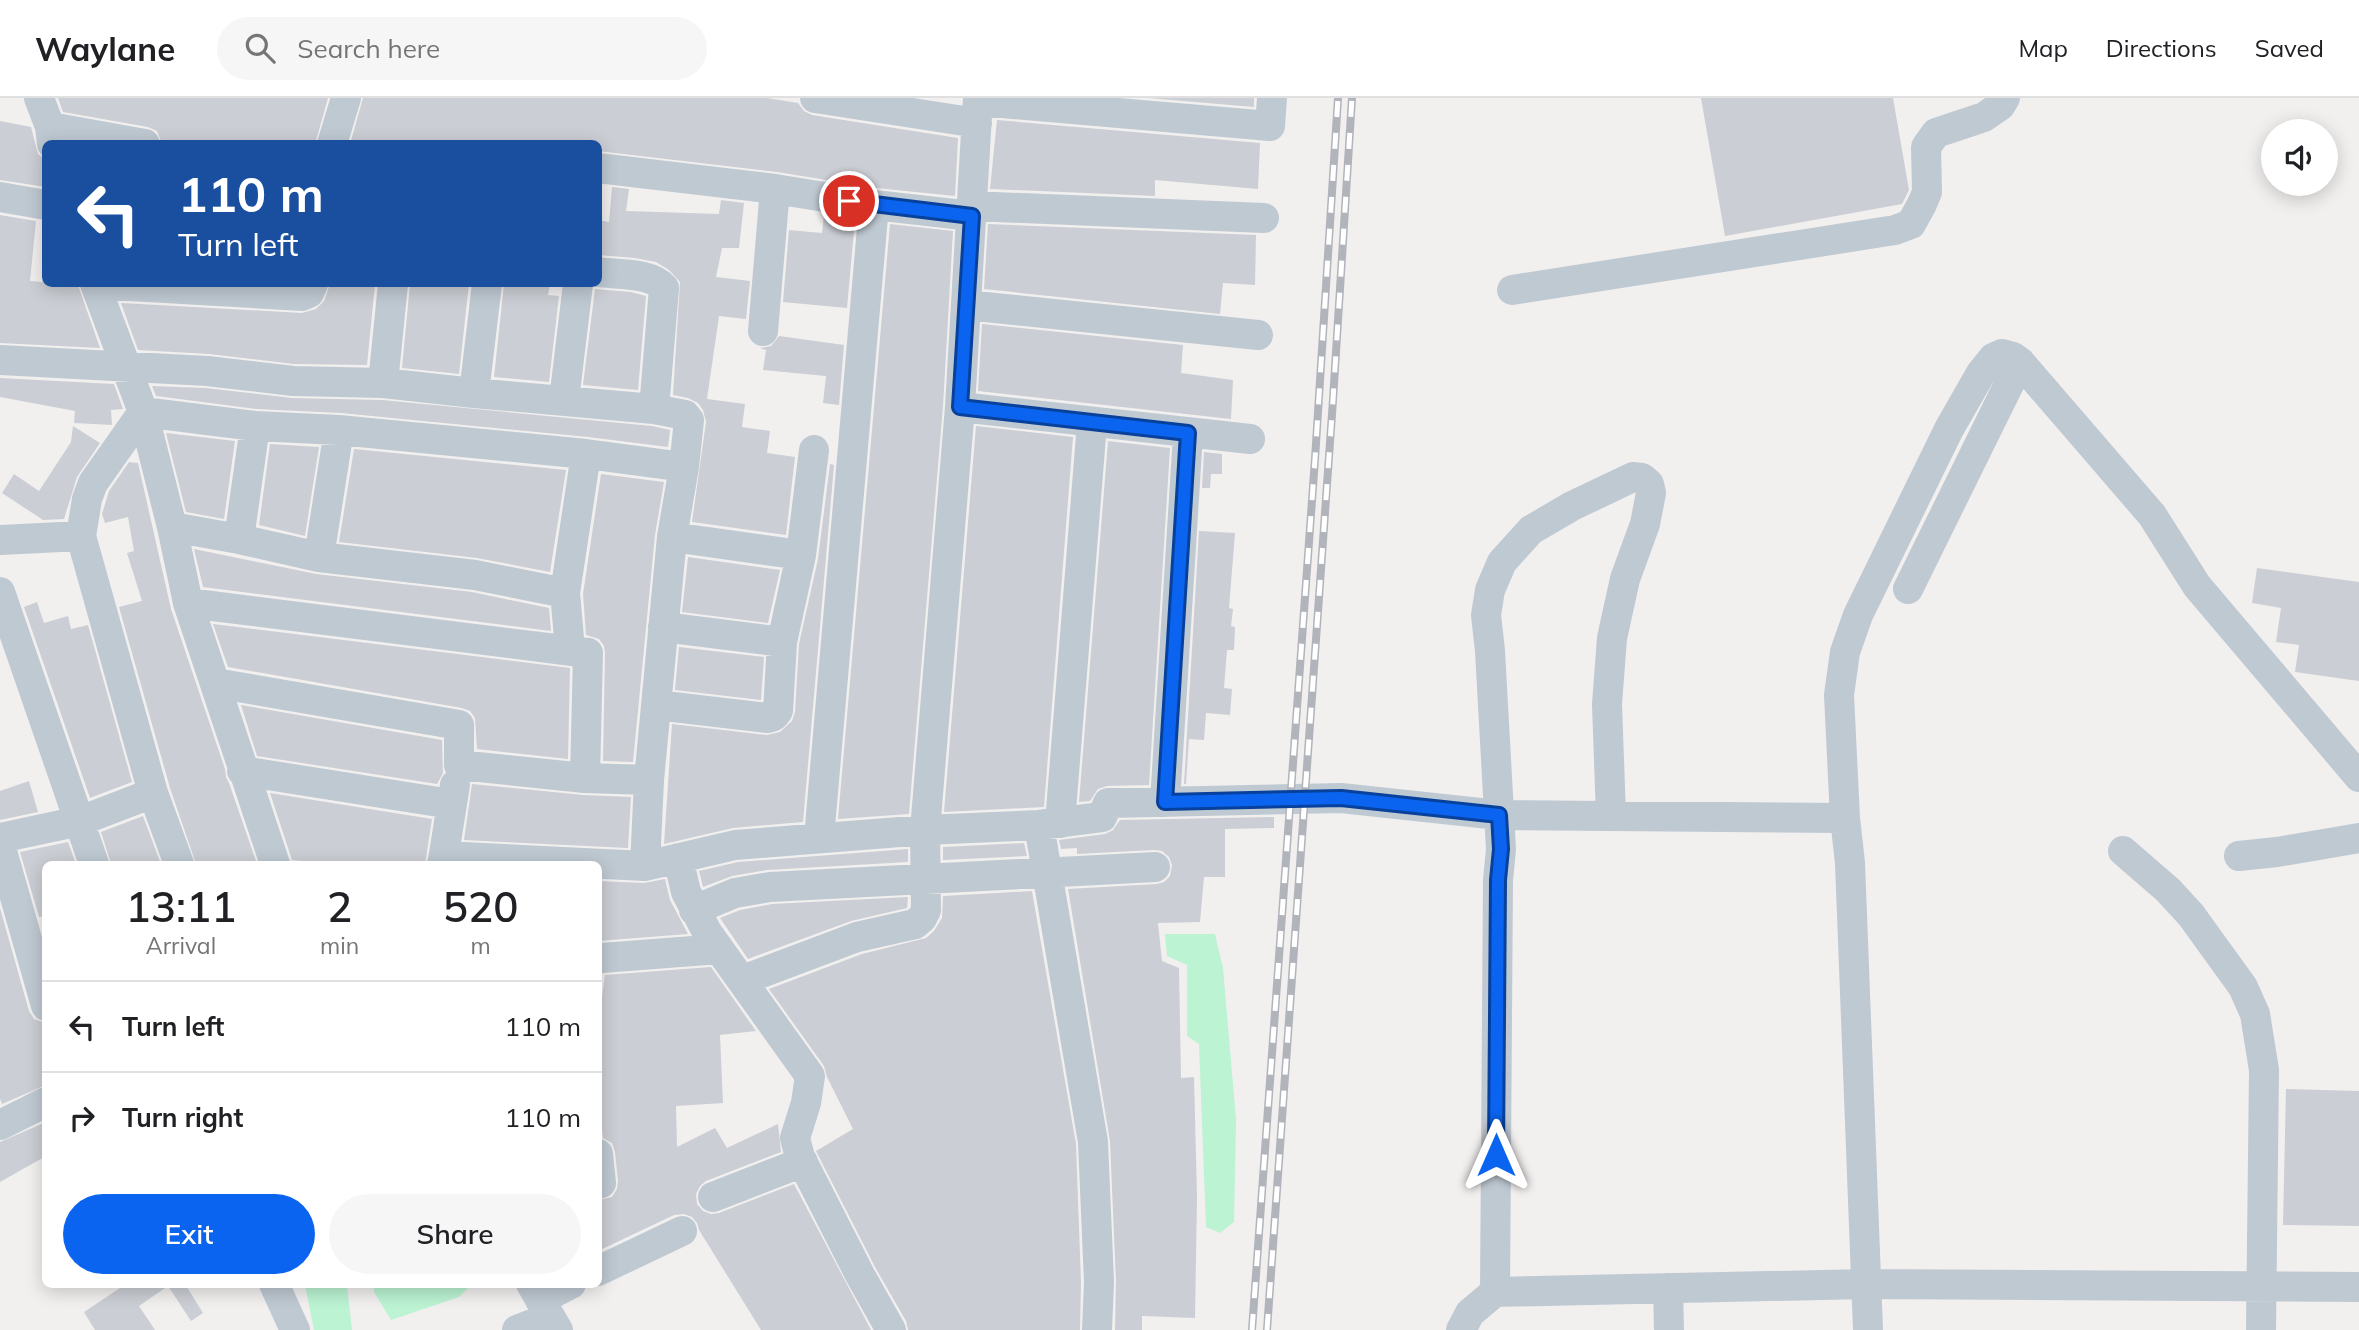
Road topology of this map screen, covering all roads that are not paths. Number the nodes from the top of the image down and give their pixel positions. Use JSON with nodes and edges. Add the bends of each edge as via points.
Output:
{"nodes":[{"id":1,"x":39,"y":98,"type":"edge"},
{"id":2,"x":346,"y":98,"type":"edge"},
{"id":3,"x":815,"y":98,"type":"edge"},
{"id":4,"x":1272,"y":98,"type":"edge"},
{"id":5,"x":2005,"y":98,"type":"edge"},
{"id":6,"x":978,"y":108,"type":"edge"},
{"id":7,"x":51,"y":135,"type":"edge"},
{"id":8,"x":103,"y":140,"type":"edge"},
{"id":9,"x":333,"y":140,"type":"edge"},
{"id":10,"x":602,"y":168,"type":"edge"},
{"id":11,"x":775,"y":189,"type":"junction"},
{"id":12,"x":0,"y":197,"type":"edge"},
{"id":13,"x":42,"y":204,"type":"edge"},
{"id":14,"x":874,"y":205,"type":"junction"},
{"id":15,"x":972,"y":211,"type":"junction"},
{"id":16,"x":1264,"y":218,"type":"dead end"},
{"id":17,"x":602,"y":273,"type":"edge"},
{"id":18,"x":96,"y":287,"type":"edge"},
{"id":19,"x":147,"y":287,"type":"edge"},
{"id":20,"x":312,"y":287,"type":"edge"},
{"id":21,"x":393,"y":287,"type":"edge"},
{"id":22,"x":487,"y":287,"type":"edge"},
{"id":23,"x":578,"y":287,"type":"edge"},
{"id":24,"x":1512,"y":290,"type":"dead end"},
{"id":25,"x":966,"y":305,"type":"junction"},
{"id":26,"x":763,"y":331,"type":"dead end"},
{"id":27,"x":1258,"y":335,"type":"dead end"},
{"id":28,"x":0,"y":360,"type":"edge"},
{"id":29,"x":2020,"y":362,"type":"junction"},
{"id":30,"x":125,"y":366,"type":"junction"},
{"id":31,"x":383,"y":383,"type":"junction"},
{"id":32,"x":474,"y":393,"type":"junction"},
{"id":33,"x":565,"y":400,"type":"junction"},
{"id":34,"x":960,"y":407,"type":"junction"},
{"id":35,"x":654,"y":409,"type":"junction"},
{"id":36,"x":143,"y":412,"type":"junction"},
{"id":37,"x":1092,"y":423,"type":"junction"},
{"id":38,"x":256,"y":426,"type":"junction"},
{"id":39,"x":338,"y":430,"type":"junction"},
{"id":40,"x":1188,"y":433,"type":"junction"},
{"id":41,"x":1250,"y":439,"type":"dead end"},
{"id":42,"x":814,"y":450,"type":"dead end"},
{"id":43,"x":586,"y":454,"type":"junction"},
{"id":44,"x":684,"y":467,"type":"junction"},
{"id":45,"x":172,"y":527,"type":"junction"},
{"id":46,"x":81,"y":536,"type":"junction"},
{"id":47,"x":672,"y":537,"type":"junction"},
{"id":48,"x":239,"y":539,"type":"junction"},
{"id":49,"x":0,"y":540,"type":"edge"},
{"id":50,"x":801,"y":555,"type":"junction"},
{"id":51,"x":319,"y":556,"type":"junction"},
{"id":52,"x":1908,"y":589,"type":"dead end"},
{"id":53,"x":0,"y":592,"type":"edge"},
{"id":54,"x":565,"y":593,"type":"junction"},
{"id":55,"x":188,"y":603,"type":"junction"},
{"id":56,"x":663,"y":627,"type":"junction"},
{"id":57,"x":782,"y":642,"type":"junction"},
{"id":58,"x":572,"y":651,"type":"junction"},
{"id":59,"x":215,"y":683,"type":"junction"},
{"id":60,"x":656,"y":705,"type":"junction"},
{"id":61,"x":459,"y":765,"type":"junction"},
{"id":62,"x":242,"y":771,"type":"junction"},
{"id":63,"x":2359,"y":777,"type":"edge"},
{"id":64,"x":585,"y":778,"type":"junction"},
{"id":65,"x":649,"y":780,"type":"junction"},
{"id":66,"x":153,"y":793,"type":"junction"},
{"id":67,"x":1165,"y":802,"type":"junction"},
{"id":68,"x":451,"y":804,"type":"junction"},
{"id":69,"x":1499,"y":815,"type":"junction"},
{"id":70,"x":1611,"y":816,"type":"junction"},
{"id":71,"x":1844,"y":818,"type":"junction"},
{"id":72,"x":80,"y":821,"type":"junction"},
{"id":73,"x":1049,"y":824,"type":"junction"},
{"id":74,"x":925,"y":830,"type":"junction"},
{"id":75,"x":0,"y":838,"type":"edge"},
{"id":76,"x":819,"y":838,"type":"junction"},
{"id":77,"x":2359,"y":838,"type":"edge"},
{"id":78,"x":0,"y":844,"type":"edge"},
{"id":79,"x":2123,"y":851,"type":"dead end"},
{"id":80,"x":2239,"y":856,"type":"dead end"},
{"id":81,"x":678,"y":858,"type":"junction"},
{"id":82,"x":93,"y":861,"type":"edge"},
{"id":83,"x":178,"y":861,"type":"edge"},
{"id":84,"x":274,"y":861,"type":"edge"},
{"id":85,"x":442,"y":861,"type":"edge"},
{"id":86,"x":446,"y":861,"type":"edge"},
{"id":87,"x":544,"y":861,"type":"edge"},
{"id":88,"x":602,"y":864,"type":"edge"},
{"id":89,"x":645,"y":866,"type":"junction"},
{"id":90,"x":1155,"y":867,"type":"dead end"},
{"id":91,"x":1046,"y":871,"type":"junction"},
{"id":92,"x":925,"y":880,"type":"junction"},
{"id":93,"x":694,"y":910,"type":"junction"},
{"id":94,"x":719,"y":949,"type":"junction"},
{"id":95,"x":602,"y":965,"type":"edge"},
{"id":96,"x":743,"y":980,"type":"junction"},
{"id":97,"x":42,"y":992,"type":"edge"},
{"id":98,"x":42,"y":1104,"type":"edge"},
{"id":99,"x":1,"y":1122,"type":"edge"},
{"id":100,"x":803,"y":1163,"type":"junction"},
{"id":101,"x":713,"y":1197,"type":"dead end"},
{"id":102,"x":682,"y":1231,"type":"dead end"},
{"id":103,"x":602,"y":1269,"type":"edge"},
{"id":104,"x":1867,"y":1284,"type":"junction"},
{"id":105,"x":2261,"y":1284,"type":"junction"},
{"id":106,"x":2359,"y":1287,"type":"edge"},
{"id":107,"x":277,"y":1288,"type":"edge"},
{"id":108,"x":567,"y":1288,"type":"edge"},
{"id":109,"x":1668,"y":1288,"type":"junction"},
{"id":110,"x":1496,"y":1292,"type":"junction"},
{"id":111,"x":545,"y":1308,"type":"edge"},
{"id":112,"x":295,"y":1330,"type":"edge"},
{"id":113,"x":517,"y":1330,"type":"edge"},
{"id":114,"x":891,"y":1330,"type":"edge"},
{"id":115,"x":1097,"y":1330,"type":"edge"},
{"id":116,"x":1461,"y":1330,"type":"edge"},
{"id":117,"x":1668,"y":1330,"type":"edge"},
{"id":118,"x":1868,"y":1330,"type":"edge"},
{"id":119,"x":2261,"y":1330,"type":"edge"}],
"edges":[{"from":1,"to":7,"type":"street"},
{"from":2,"to":9,"type":"street"},
{"from":3,"to":6,"type":"street"},
{"from":4,"to":6,"type":"street","via":[[1270,126]]},
{"from":5,"to":24,"type":"street","via":[[1984,117],[1936,133],[1926,146],[1927,192],[1911,224]]},
{"from":6,"to":15,"type":"street"},
{"from":7,"to":8,"type":"street"},
{"from":10,"to":11,"type":"street"},
{"from":11,"to":14,"type":"street"},
{"from":11,"to":26,"type":"street"},
{"from":12,"to":13,"type":"street"},
{"from":14,"to":15,"type":"street"},
{"from":14,"to":76,"type":"street"},
{"from":15,"to":16,"type":"street"},
{"from":15,"to":25,"type":"street"},
{"from":17,"to":35,"type":"street","via":[[651,279],[664,288]]},
{"from":18,"to":30,"type":"street"},
{"from":19,"to":20,"type":"street","via":[[302,296]]},
{"from":21,"to":31,"type":"street"},
{"from":22,"to":32,"type":"street"},
{"from":23,"to":33,"type":"street"},
{"from":25,"to":27,"type":"street"},
{"from":25,"to":34,"type":"street"},
{"from":28,"to":30,"type":"street"},
{"from":29,"to":52,"type":"street"},
{"from":29,"to":63,"type":"street","via":[[2152,515],[2197,586]]},
{"from":29,"to":71,"type":"street","via":[[2002,354],[1981,373],[1858,615],[1845,652],[1839,695]]},
{"from":30,"to":31,"type":"street","via":[[293,381]]},
{"from":30,"to":36,"type":"street"},
{"from":31,"to":32,"type":"street"},
{"from":32,"to":33,"type":"street"},
{"from":33,"to":35,"type":"street"},
{"from":34,"to":37,"type":"street"},
{"from":34,"to":74,"type":"street"},
{"from":35,"to":44,"type":"street","via":[[685,415],[689,420]]},
{"from":36,"to":38,"type":"street"},
{"from":36,"to":45,"type":"street"},
{"from":36,"to":46,"type":"street","via":[[93,483]]},
{"from":37,"to":40,"type":"street"},
{"from":37,"to":73,"type":"street"},
{"from":38,"to":39,"type":"street"},
{"from":38,"to":48,"type":"street"},
{"from":39,"to":43,"type":"street"},
{"from":39,"to":51,"type":"street"},
{"from":40,"to":41,"type":"street"},
{"from":40,"to":67,"type":"street"},
{"from":42,"to":50,"type":"street"},
{"from":43,"to":44,"type":"street"},
{"from":43,"to":54,"type":"street"},
{"from":44,"to":47,"type":"street"},
{"from":45,"to":48,"type":"street"},
{"from":45,"to":55,"type":"street"},
{"from":46,"to":49,"type":"street"},
{"from":46,"to":66,"type":"street"},
{"from":47,"to":50,"type":"street"},
{"from":47,"to":56,"type":"street"},
{"from":48,"to":51,"type":"street"},
{"from":50,"to":57,"type":"street"},
{"from":51,"to":54,"type":"street","via":[[475,575]]},
{"from":53,"to":72,"type":"street"},
{"from":54,"to":58,"type":"street"},
{"from":55,"to":58,"type":"street"},
{"from":55,"to":59,"type":"street"},
{"from":56,"to":57,"type":"street"},
{"from":56,"to":60,"type":"street"},
{"from":57,"to":60,"type":"street","via":[[780,704],[774,716]]},
{"from":58,"to":64,"type":"street","via":[[588,653]]},
{"from":59,"to":61,"type":"street","via":[[459,725]]},
{"from":59,"to":62,"type":"street"},
{"from":60,"to":65,"type":"street"},
{"from":61,"to":64,"type":"street"},
{"from":61,"to":68,"type":"street"},
{"from":62,"to":68,"type":"street"},
{"from":62,"to":84,"type":"street"},
{"from":64,"to":65,"type":"street"},
{"from":65,"to":89,"type":"street"},
{"from":66,"to":72,"type":"street"},
{"from":66,"to":83,"type":"street"},
{"from":67,"to":69,"type":"street","via":[[1341,798]]},
{"from":67,"to":73,"type":"street","via":[[1108,803],[1102,817]]},
{"from":68,"to":85,"type":"street"},
{"from":69,"to":70,"type":"street"},
{"from":69,"to":70,"type":"street","via":[[1486,615],[1490,590],[1502,562],[1531,530],[1633,477],[1649,484],[1651,493],[1612,638],[1607,704]]},
{"from":69,"to":110,"type":"street"},
{"from":70,"to":71,"type":"street"},
{"from":71,"to":104,"type":"street","via":[[1850,863]]},
{"from":72,"to":75,"type":"street"},
{"from":72,"to":82,"type":"street"},
{"from":73,"to":74,"type":"street"},
{"from":73,"to":91,"type":"street"},
{"from":74,"to":76,"type":"street"},
{"from":74,"to":92,"type":"street"},
{"from":76,"to":81,"type":"street","via":[[735,845]]},
{"from":77,"to":80,"type":"street"},
{"from":78,"to":97,"type":"street"},
{"from":79,"to":105,"type":"street","via":[[2191,915],[2243,987],[2255,1014],[2264,1070]]},
{"from":81,"to":89,"type":"street"},
{"from":81,"to":93,"type":"street"},
{"from":86,"to":87,"type":"street","via":[[463,857]]},
{"from":88,"to":89,"type":"street"},
{"from":90,"to":91,"type":"street"},
{"from":91,"to":92,"type":"street"},
{"from":91,"to":115,"type":"street","via":[[1093,1142]]},
{"from":92,"to":93,"type":"street","via":[[770,887],[735,893]]},
{"from":92,"to":96,"type":"street","via":[[926,910],[915,924],[857,937]]},
{"from":93,"to":94,"type":"street"},
{"from":94,"to":95,"type":"street"},
{"from":94,"to":96,"type":"street"},
{"from":96,"to":100,"type":"street","via":[[810,1076],[795,1138]]},
{"from":98,"to":99,"type":"street"},
{"from":100,"to":101,"type":"street"},
{"from":100,"to":114,"type":"street"},
{"from":102,"to":103,"type":"street"},
{"from":104,"to":105,"type":"street"},
{"from":104,"to":109,"type":"street"},
{"from":104,"to":118,"type":"street"},
{"from":105,"to":106,"type":"street"},
{"from":105,"to":119,"type":"street"},
{"from":107,"to":112,"type":"street"},
{"from":108,"to":111,"type":"street"},
{"from":109,"to":110,"type":"street"},
{"from":109,"to":117,"type":"street"},
{"from":110,"to":116,"type":"street","via":[[1470,1313]]},
{"from":111,"to":113,"type":"street"}]}
